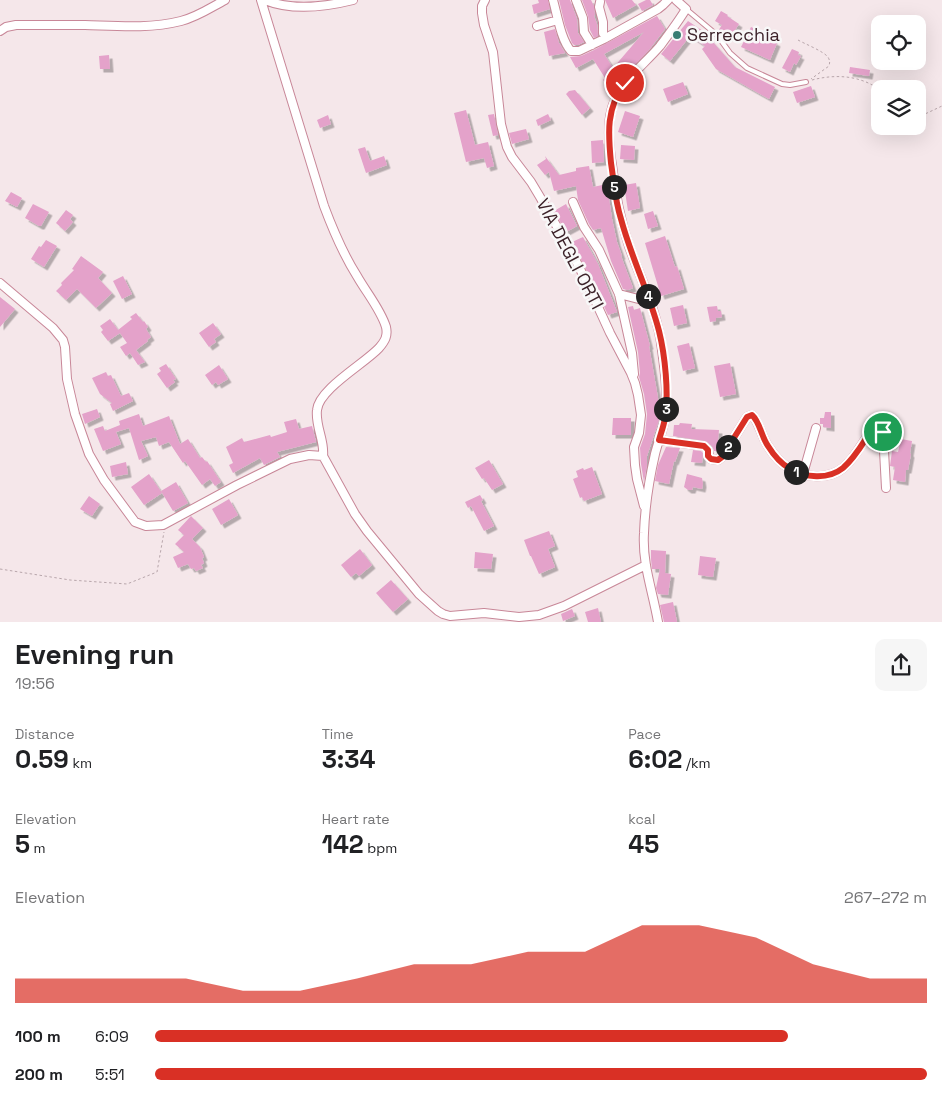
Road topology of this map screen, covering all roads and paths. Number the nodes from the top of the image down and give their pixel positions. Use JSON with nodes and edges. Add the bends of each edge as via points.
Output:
{"nodes":[{"id":1,"x":226,"y":0,"type":"edge"},
{"id":2,"x":261,"y":0,"type":"edge"},
{"id":3,"x":265,"y":0,"type":"edge"},
{"id":4,"x":353,"y":0,"type":"edge"},
{"id":5,"x":485,"y":0,"type":"edge"},
{"id":6,"x":553,"y":0,"type":"edge"},
{"id":7,"x":576,"y":0,"type":"edge"},
{"id":8,"x":668,"y":0,"type":"edge"},
{"id":9,"x":676,"y":0,"type":"edge"},
{"id":10,"x":600,"y":2,"type":"dead end"},
{"id":11,"x":686,"y":9,"type":"junction"},
{"id":12,"x":558,"y":20,"type":"junction"},
{"id":13,"x":537,"y":26,"type":"dead end"},
{"id":14,"x":0,"y":30,"type":"edge"},
{"id":15,"x":603,"y":33,"type":"dead end"},
{"id":16,"x":798,"y":40,"type":"dead end"},
{"id":17,"x":592,"y":45,"type":"junction"},
{"id":18,"x":806,"y":82,"type":"junction"},
{"id":19,"x":871,"y":84,"type":"edge"},
{"id":20,"x":942,"y":106,"type":"edge"},
{"id":21,"x":926,"y":114,"type":"edge"},
{"id":22,"x":573,"y":202,"type":"dead end"},
{"id":23,"x":0,"y":283,"type":"edge"},
{"id":24,"x":619,"y":294,"type":"junction"},
{"id":25,"x":650,"y":302,"type":"junction"},
{"id":26,"x":634,"y":381,"type":"junction"},
{"id":27,"x":816,"y":428,"type":"dead end"},
{"id":28,"x":659,"y":440,"type":"junction"},
{"id":29,"x":323,"y":456,"type":"junction"},
{"id":30,"x":802,"y":474,"type":"junction"},
{"id":31,"x":886,"y":488,"type":"dead end"},
{"id":32,"x":645,"y":510,"type":"junction"},
{"id":33,"x":165,"y":524,"type":"junction"},
{"id":34,"x":646,"y":566,"type":"junction"},
{"id":35,"x":0,"y":569,"type":"edge"},
{"id":36,"x":658,"y":622,"type":"edge"}],
"edges":[{"from":1,"to":14,"type":"street","via":[[194,17],[168,24],[126,27],[16,25]]},
{"from":2,"to":29,"type":"street","via":[[331,223],[344,254],[386,329],[386,340],[380,348],[320,401],[317,416]]},
{"from":3,"to":4,"type":"street","via":[[308,6]]},
{"from":5,"to":26,"type":"street","name":"VIA DEGLI ORTI","via":[[482,13],[493,52],[500,124],[506,147],[531,182],[572,253]]},
{"from":6,"to":12,"type":"street"},
{"from":7,"to":17,"type":"street","via":[[584,32]]},
{"from":8,"to":17,"type":"street","via":[[655,11]]},
{"from":9,"to":11,"type":"street"},
{"from":10,"to":15,"type":"street"},
{"from":11,"to":18,"type":"lane","via":[[717,35],[747,68],[782,84]]},
{"from":11,"to":25,"type":"street","via":[[662,44],[620,91],[609,121],[617,207]]},
{"from":12,"to":13,"type":"street"},
{"from":12,"to":17,"type":"street","via":[[566,44],[572,51]]},
{"from":16,"to":18,"type":"path","via":[[830,60],[829,66]]},
{"from":18,"to":19,"type":"path","via":[[825,77],[851,77]]},
{"from":20,"to":21,"type":"path"},
{"from":22,"to":24,"type":"street"},
{"from":23,"to":33,"type":"street","via":[[63,340],[75,414],[89,454],[104,480],[135,522],[146,526]]},
{"from":24,"to":25,"type":"street"},
{"from":24,"to":26,"type":"street","via":[[632,353]]},
{"from":25,"to":28,"type":"street","via":[[661,341],[666,387],[665,418]]},
{"from":26,"to":32,"type":"street","name":"VIA DEGLI ORTI","via":[[641,415],[634,447],[635,465]]},
{"from":27,"to":30,"type":"street"},
{"from":28,"to":30,"type":"street","via":[[704,446],[711,459],[718,460],[747,417],[752,415],[776,457],[788,468]]},
{"from":28,"to":32,"type":"street"},
{"from":29,"to":33,"type":"street","via":[[290,459]]},
{"from":29,"to":34,"type":"street","via":[[367,531],[419,594],[444,614],[539,615]]},
{"from":30,"to":31,"type":"street","via":[[823,476],[837,472],[878,426],[884,437]]},
{"from":32,"to":34,"type":"street"},
{"from":33,"to":35,"type":"path","via":[[157,572],[127,584],[70,580]]},
{"from":34,"to":36,"type":"street"}]}
